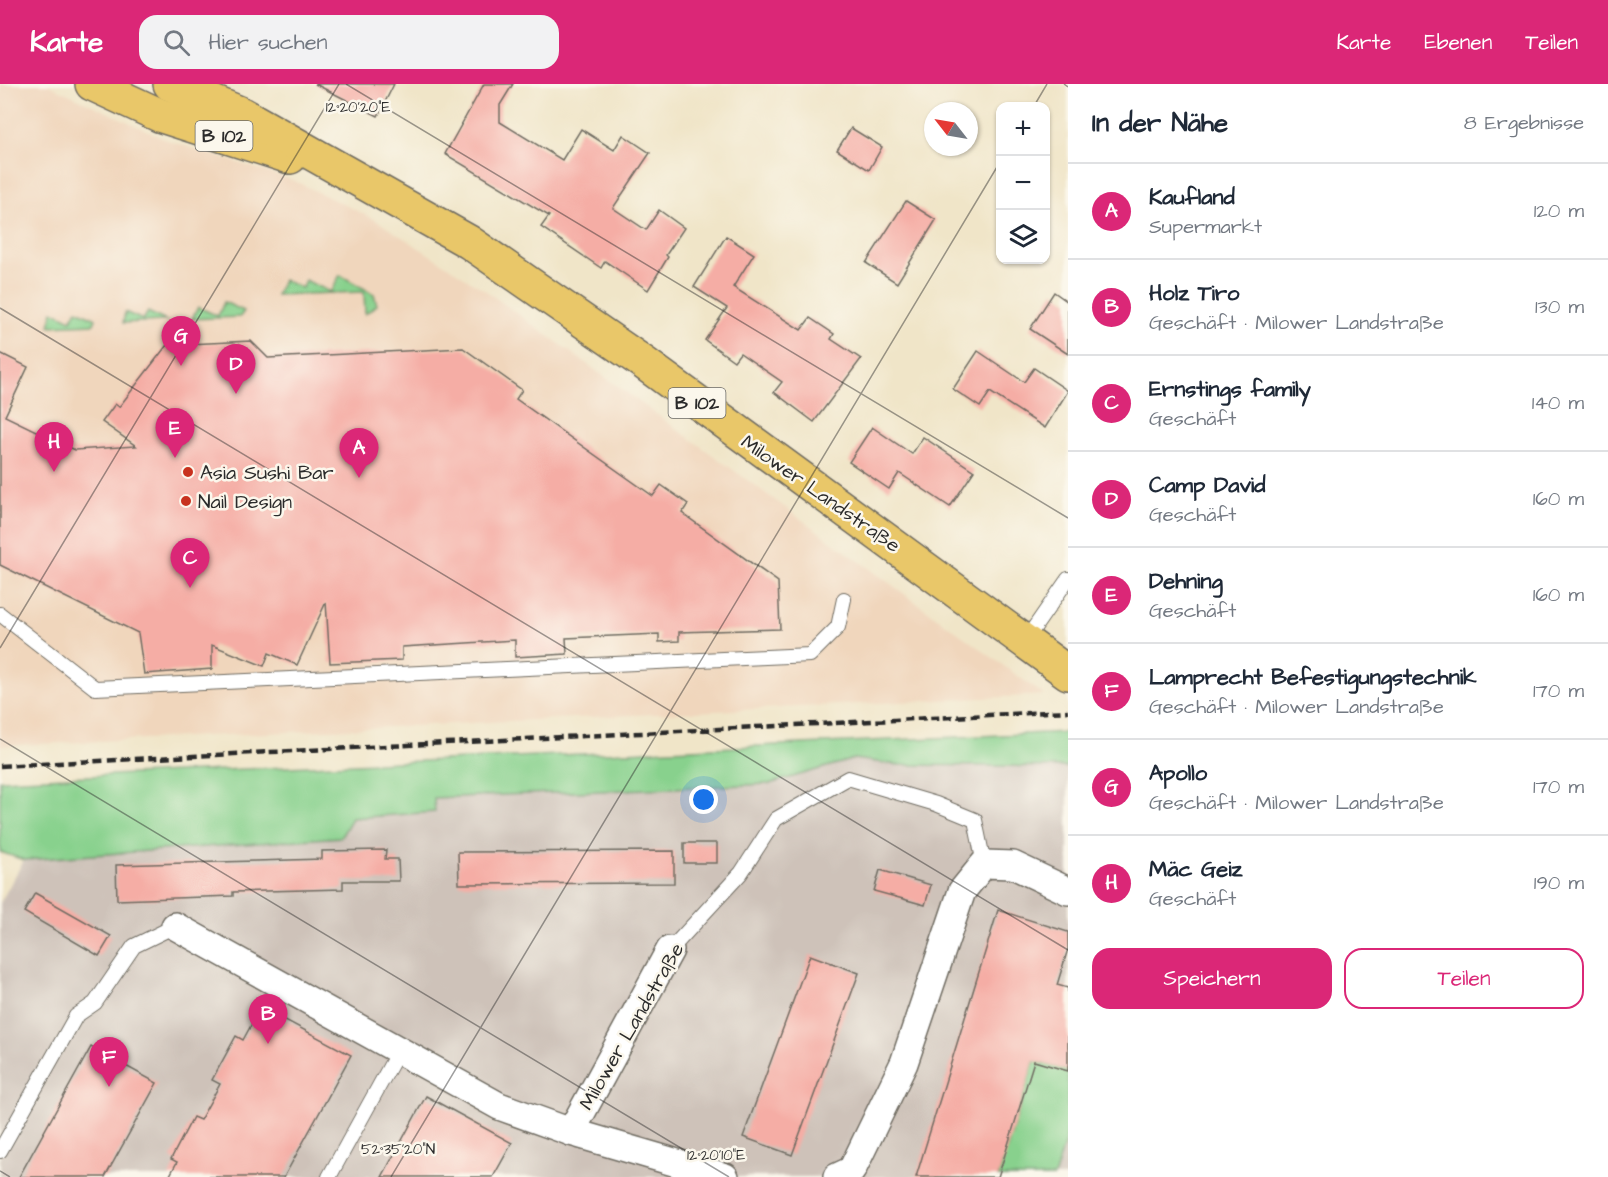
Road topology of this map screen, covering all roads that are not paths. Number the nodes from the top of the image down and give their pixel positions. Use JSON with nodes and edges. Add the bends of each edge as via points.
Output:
{"nodes":[{"id":1,"x":92,"y":84,"type":"edge"},
{"id":2,"x":170,"y":84,"type":"edge"},
{"id":3,"x":360,"y":179,"type":"junction"},
{"id":4,"x":1068,"y":579,"type":"edge"},
{"id":5,"x":844,"y":599,"type":"dead end"},
{"id":6,"x":0,"y":614,"type":"edge"},
{"id":7,"x":1025,"y":641,"type":"junction"},
{"id":8,"x":1068,"y":674,"type":"edge"},
{"id":9,"x":984,"y":864,"type":"junction"},
{"id":10,"x":1068,"y":891,"type":"edge"},
{"id":11,"x":175,"y":926,"type":"joint"},
{"id":12,"x":670,"y":950,"type":"joint"},
{"id":13,"x":399,"y":1050,"type":"junction"},
{"id":14,"x":571,"y":1132,"type":"junction"},
{"id":15,"x":0,"y":1151,"type":"edge"},
{"id":16,"x":329,"y":1177,"type":"edge"},
{"id":17,"x":725,"y":1177,"type":"edge"},
{"id":18,"x":837,"y":1177,"type":"edge"}],
"edges":[{"from":1,"to":3,"type":"main road","name":"Milower Landstraße","number":"B 102","via":[[159,115]]},
{"from":2,"to":3,"type":"main road","name":"Milower Landstraße","number":"B 102","via":[[242,114]]},
{"from":3,"to":7,"type":"main road","name":"Milower Landstraße","number":"B 102","via":[[469,242],[575,314]]},
{"from":4,"to":7,"type":"lane"},
{"from":5,"to":6,"type":"lane","via":[[838,627],[810,655],[95,688]]},
{"from":7,"to":8,"type":"main road","name":"Milower Landstraße","number":"B 102"},
{"from":9,"to":10,"type":"street","via":[[1013,865]]},
{"from":9,"to":12,"type":"lane","name":"Milower Landstraße","via":[[975,820],[848,778],[776,819],[741,873]]},
{"from":9,"to":18,"type":"street","via":[[962,891],[903,1063],[852,1170]]},
{"from":11,"to":13,"type":"street","name":"Milower Landstraße"},
{"from":11,"to":15,"type":"lane","name":"Milower Landstraße","via":[[134,946],[95,1003],[76,1016]]},
{"from":12,"to":14,"type":"street","name":"Milower Landstraße"},
{"from":13,"to":14,"type":"street","name":"Milower Landstraße","via":[[499,1106]]},
{"from":13,"to":16,"type":"lane"},
{"from":14,"to":17,"type":"street","name":"Milower Landstraße"}]}
